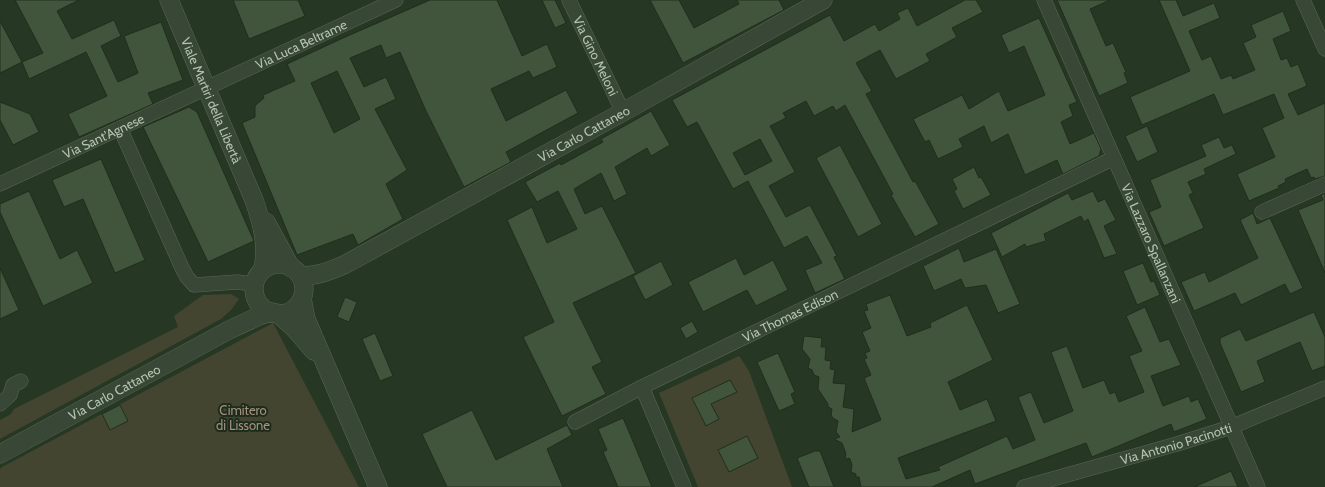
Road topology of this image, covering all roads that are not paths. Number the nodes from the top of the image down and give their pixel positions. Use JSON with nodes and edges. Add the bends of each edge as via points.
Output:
{"nodes":[{"id":1,"x":169,"y":0,"type":"edge"},
{"id":2,"x":396,"y":0,"type":"edge"},
{"id":3,"x":569,"y":0,"type":"edge"},
{"id":4,"x":823,"y":0,"type":"edge"},
{"id":5,"x":1044,"y":0,"type":"edge"},
{"id":6,"x":1303,"y":0,"type":"edge"},
{"id":7,"x":1325,"y":49,"type":"edge"},
{"id":8,"x":206,"y":89,"type":"junction"},
{"id":9,"x":623,"y":112,"type":"junction"},
{"id":10,"x":120,"y":128,"type":"junction"},
{"id":11,"x":1114,"y":158,"type":"junction"},
{"id":12,"x":0,"y":184,"type":"edge"},
{"id":13,"x":1325,"y":184,"type":"edge"},
{"id":14,"x":254,"y":200,"type":"junction"},
{"id":15,"x":1262,"y":212,"type":"dead end"},
{"id":16,"x":344,"y":265,"type":"junction"},
{"id":17,"x":296,"y":271,"type":"junction"},
{"id":18,"x":257,"y":283,"type":"junction"},
{"id":19,"x":303,"y":296,"type":"junction"},
{"id":20,"x":274,"y":313,"type":"junction"},
{"id":21,"x":229,"y":330,"type":"junction"},
{"id":22,"x":326,"y":366,"type":"junction"},
{"id":23,"x":21,"y":381,"type":"dead end"},
{"id":24,"x":642,"y":387,"type":"junction"},
{"id":25,"x":1325,"y":388,"type":"edge"},
{"id":26,"x":0,"y":404,"type":"edge"},
{"id":27,"x":575,"y":422,"type":"dead end"},
{"id":28,"x":1231,"y":427,"type":"junction"},
{"id":29,"x":0,"y":454,"type":"edge"},
{"id":30,"x":378,"y":487,"type":"edge"},
{"id":31,"x":684,"y":487,"type":"edge"},
{"id":32,"x":1024,"y":487,"type":"edge"},
{"id":33,"x":1258,"y":487,"type":"edge"}],
"edges":[{"from":1,"to":8,"type":"street","name":"Viale Martiri della Libertà"},
{"from":2,"to":8,"type":"street","name":"Via Luca Beltrame"},
{"from":3,"to":9,"type":"street","name":"Via Gino Meloni"},
{"from":4,"to":9,"type":"street","name":"Via Carlo Cattaneo"},
{"from":5,"to":11,"type":"street","name":"Via Lazzaro Spallanzani"},
{"from":6,"to":7,"type":"street"},
{"from":8,"to":10,"type":"street","name":"Via Sant'Agnese"},
{"from":8,"to":14,"type":"street","name":"Viale Martiri della Libertà"},
{"from":9,"to":16,"type":"street","name":"Via Carlo Cattaneo"},
{"from":10,"to":12,"type":"street","name":"Via Sant'Agnese"},
{"from":10,"to":18,"type":"street","via":[[190,282],[194,285]]},
{"from":11,"to":24,"type":"street","name":"Via Thomas Edison"},
{"from":11,"to":28,"type":"street","name":"Via Lazzaro Spallanzani"},
{"from":13,"to":15,"type":"street"},
{"from":14,"to":17,"type":"street","name":"Viale Martiri della Libertà"},
{"from":14,"to":18,"type":"street","name":"Viale Martiri della Libertà","via":[[266,252]]},
{"from":16,"to":17,"type":"street","name":"Via Carlo Cattaneo","via":[[314,276]]},
{"from":16,"to":19,"type":"street","name":"Via Carlo Cattaneo"},
{"from":17,"to":18,"type":"street","via":[[288,266],[272,265]]},
{"from":17,"to":19,"type":"street","via":[[303,283]]},
{"from":18,"to":20,"type":"street","via":[[256,299]]},
{"from":18,"to":21,"type":"street","name":"Via Carlo Cattaneo","via":[[250,305]]},
{"from":19,"to":20,"type":"street","via":[[289,311]]},
{"from":19,"to":22,"type":"street","via":[[306,319]]},
{"from":20,"to":21,"type":"street","name":"Via Carlo Cattaneo","via":[[259,316]]},
{"from":20,"to":22,"type":"street","via":[[294,328]]},
{"from":21,"to":29,"type":"street","name":"Via Carlo Cattaneo"},
{"from":22,"to":30,"type":"street"},
{"from":23,"to":26,"type":"street","via":[[13,385],[10,395]]},
{"from":24,"to":27,"type":"street","name":"Via Thomas Edison"},
{"from":24,"to":31,"type":"street"},
{"from":25,"to":28,"type":"street","name":"Via Antonio Pacinotti"},
{"from":28,"to":32,"type":"street","name":"Via Antonio Pacinotti"},
{"from":28,"to":33,"type":"street","name":"Via Lazzaro Spallanzani"}]}
